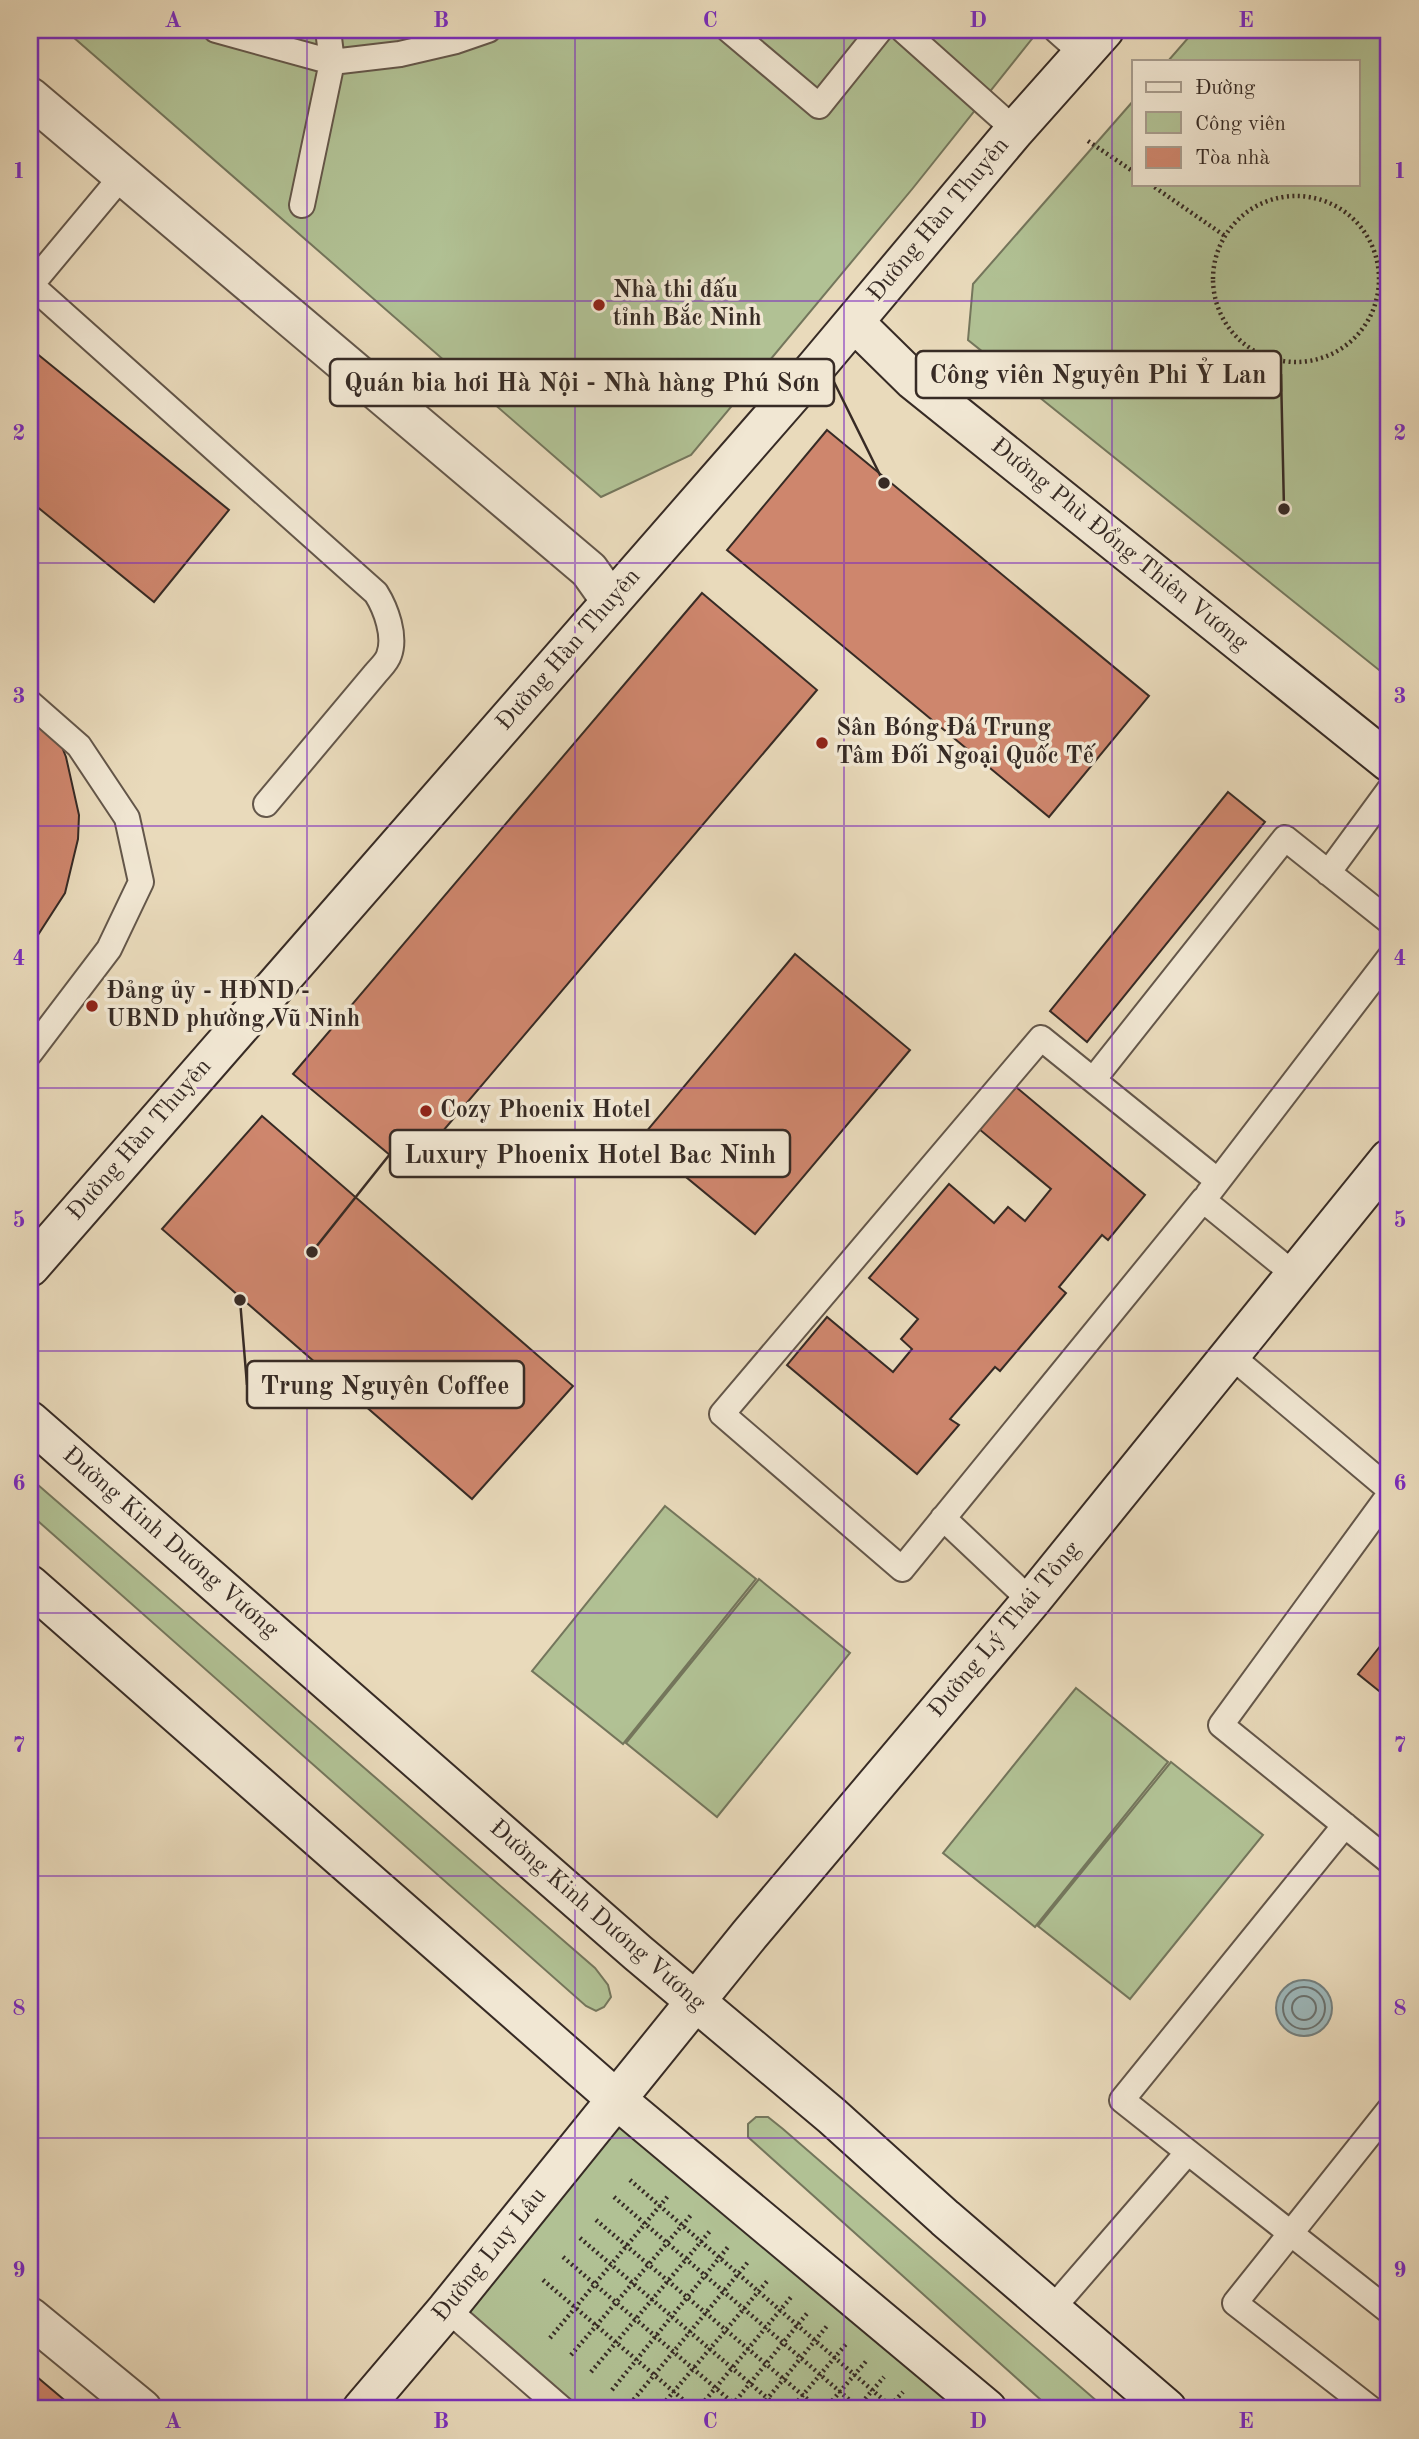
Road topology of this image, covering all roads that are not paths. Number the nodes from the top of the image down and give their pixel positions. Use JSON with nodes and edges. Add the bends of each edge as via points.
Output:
{"nodes":[{"id":1,"x":216,"y":30,"type":"edge"},
{"id":2,"x":328,"y":30,"type":"edge"},
{"id":3,"x":488,"y":30,"type":"edge"},
{"id":4,"x":729,"y":30,"type":"edge"},
{"id":5,"x":880,"y":30,"type":"edge"},
{"id":6,"x":903,"y":30,"type":"edge"},
{"id":7,"x":1081,"y":38,"type":"edge"},
{"id":8,"x":332,"y":62,"type":"junction"},
{"id":9,"x":30,"y":97,"type":"edge"},
{"id":10,"x":1015,"y":130,"type":"junction"},
{"id":11,"x":122,"y":176,"type":"junction"},
{"id":12,"x":302,"y":205,"type":"dead end"},
{"id":13,"x":30,"y":284,"type":"edge"},
{"id":14,"x":853,"y":322,"type":"junction"},
{"id":15,"x":611,"y":601,"type":"junction"},
{"id":16,"x":30,"y":703,"type":"edge"},
{"id":17,"x":1389,"y":762,"type":"edge"},
{"id":18,"x":1389,"y":790,"type":"edge"},
{"id":19,"x":266,"y":804,"type":"dead end"},
{"id":20,"x":1328,"y":873,"type":"junction"},
{"id":21,"x":1389,"y":921,"type":"edge"},
{"id":22,"x":1389,"y":958,"type":"edge"},
{"id":23,"x":30,"y":1053,"type":"edge"},
{"id":24,"x":1093,"y":1080,"type":"junction"},
{"id":25,"x":1389,"y":1158,"type":"edge"},
{"id":26,"x":1211,"y":1191,"type":"junction"},
{"id":27,"x":30,"y":1266,"type":"edge"},
{"id":28,"x":1295,"y":1275,"type":"junction"},
{"id":29,"x":1230,"y":1355,"type":"junction"},
{"id":30,"x":30,"y":1421,"type":"edge"},
{"id":31,"x":1389,"y":1489,"type":"edge"},
{"id":32,"x":1389,"y":1495,"type":"edge"},
{"id":33,"x":943,"y":1518,"type":"junction"},
{"id":34,"x":30,"y":1585,"type":"edge"},
{"id":35,"x":1031,"y":1601,"type":"junction"},
{"id":36,"x":1345,"y":1825,"type":"junction"},
{"id":37,"x":1389,"y":1861,"type":"edge"},
{"id":38,"x":695,"y":2001,"type":"junction"},
{"id":39,"x":616,"y":2099,"type":"junction"},
{"id":40,"x":1389,"y":2110,"type":"edge"},
{"id":41,"x":1188,"y":2152,"type":"junction"},
{"id":42,"x":1292,"y":2234,"type":"junction"},
{"id":43,"x":447,"y":2309,"type":"junction"},
{"id":44,"x":1052,"y":2309,"type":"junction"},
{"id":45,"x":1389,"y":2311,"type":"edge"},
{"id":46,"x":30,"y":2317,"type":"edge"},
{"id":47,"x":142,"y":2409,"type":"edge"},
{"id":48,"x":362,"y":2409,"type":"edge"},
{"id":49,"x":562,"y":2409,"type":"edge"},
{"id":50,"x":987,"y":2409,"type":"edge"},
{"id":51,"x":1167,"y":2409,"type":"edge"},
{"id":52,"x":1371,"y":2409,"type":"edge"}],
"edges":[{"from":1,"to":8,"type":"lane"},
{"from":2,"to":8,"type":"lane"},
{"from":3,"to":8,"type":"lane","via":[[400,54]]},
{"from":4,"to":5,"type":"lane","via":[[819,106]]},
{"from":6,"to":10,"type":"lane"},
{"from":7,"to":10,"type":"street","name":"Đường Hàn Thuyên"},
{"from":8,"to":12,"type":"lane"},
{"from":9,"to":11,"type":"street"},
{"from":10,"to":14,"type":"street","name":"Đường Hàn Thuyên"},
{"from":11,"to":13,"type":"lane"},
{"from":11,"to":15,"type":"street","via":[[589,570]]},
{"from":13,"to":19,"type":"lane","via":[[376,593],[386,608],[389,655]]},
{"from":14,"to":15,"type":"street","name":"Đường Hàn Thuyên"},
{"from":14,"to":17,"type":"street","name":"Đường Phù Đổng Thiên Vương","via":[[913,380]]},
{"from":15,"to":27,"type":"street","name":"Đường Hàn Thuyên"},
{"from":16,"to":23,"type":"lane","via":[[79,746],[127,818],[141,882],[109,949]]},
{"from":18,"to":20,"type":"lane"},
{"from":20,"to":21,"type":"lane"},
{"from":20,"to":24,"type":"lane","via":[[1285,838]]},
{"from":22,"to":26,"type":"lane"},
{"from":24,"to":26,"type":"lane"},
{"from":24,"to":33,"type":"lane","via":[[1041,1038],[722,1414],[902,1569]]},
{"from":25,"to":28,"type":"street","name":"Đường Lý Thái Tông"},
{"from":26,"to":28,"type":"lane"},
{"from":26,"to":33,"type":"lane"},
{"from":28,"to":29,"type":"street","name":"Đường Lý Thái Tông"},
{"from":29,"to":31,"type":"lane"},
{"from":29,"to":35,"type":"street","name":"Đường Lý Thái Tông"},
{"from":30,"to":38,"type":"street","name":"Đường Kinh Dương Vương"},
{"from":32,"to":36,"type":"lane","via":[[1221,1726]]},
{"from":33,"to":35,"type":"lane"},
{"from":34,"to":39,"type":"street"},
{"from":35,"to":38,"type":"street","name":"Đường Lý Thái Tông"},
{"from":36,"to":37,"type":"lane"},
{"from":36,"to":41,"type":"lane","via":[[1122,2100]]},
{"from":38,"to":39,"type":"street","name":"Đường Lý Thái Tông"},
{"from":38,"to":44,"type":"street","name":"Đường Kinh Dương Vương"},
{"from":39,"to":43,"type":"street","name":"Đường Luy Lâu"},
{"from":39,"to":50,"type":"street"},
{"from":40,"to":42,"type":"lane"},
{"from":41,"to":42,"type":"lane"},
{"from":41,"to":44,"type":"lane"},
{"from":42,"to":45,"type":"lane"},
{"from":42,"to":52,"type":"lane","via":[[1235,2304]]},
{"from":43,"to":48,"type":"street","name":"Đường Luy Lâu"},
{"from":43,"to":49,"type":"lane"},
{"from":44,"to":51,"type":"street","name":"Đường Kinh Dương Vương"},
{"from":46,"to":47,"type":"street"}]}
